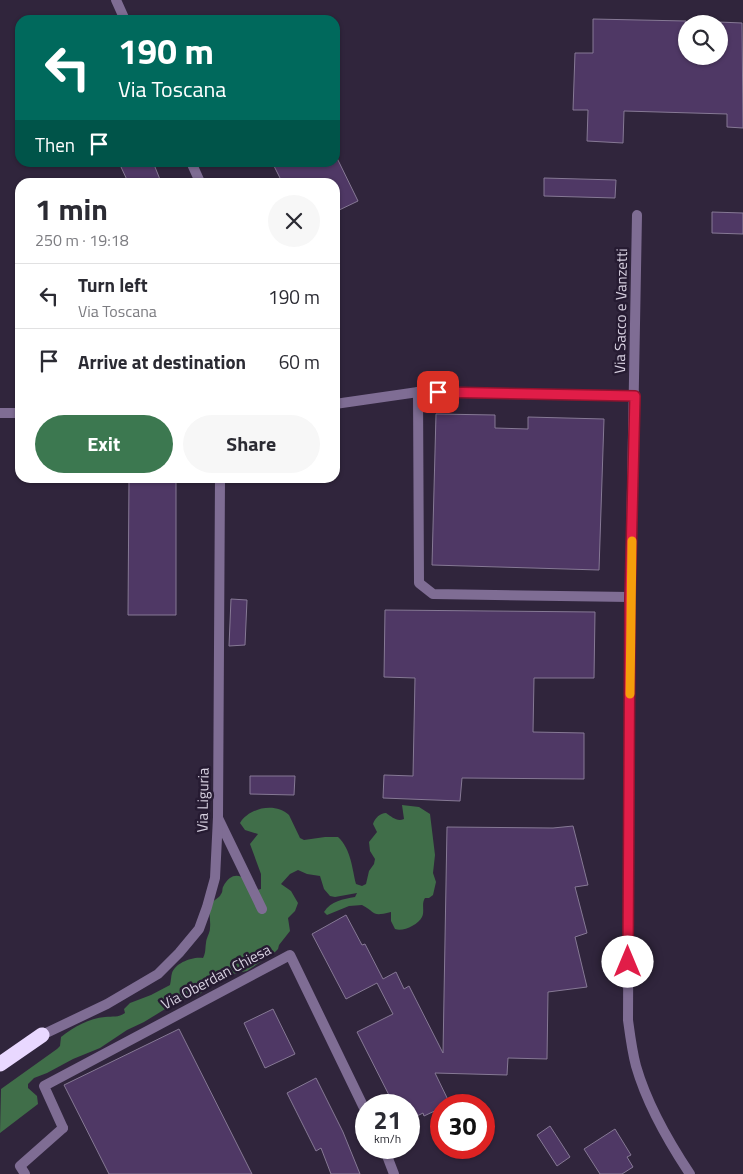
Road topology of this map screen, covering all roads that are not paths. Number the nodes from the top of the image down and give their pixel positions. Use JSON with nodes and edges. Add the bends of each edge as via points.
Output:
{"nodes":[{"id":1,"x":116,"y":0,"type":"edge"},
{"id":2,"x":123,"y":15,"type":"edge"},
{"id":3,"x":637,"y":215,"type":"dead end"},
{"id":4,"x":418,"y":392,"type":"junction"},
{"id":5,"x":635,"y":396,"type":"junction"},
{"id":6,"x":340,"y":403,"type":"edge"},
{"id":7,"x":0,"y":413,"type":"edge"},
{"id":8,"x":15,"y":413,"type":"edge"},
{"id":9,"x":220,"y":483,"type":"edge"},
{"id":10,"x":630,"y":598,"type":"junction"},
{"id":11,"x":218,"y":817,"type":"junction"},
{"id":12,"x":262,"y":910,"type":"dead end"},
{"id":13,"x":42,"y":1035,"type":"junction"},
{"id":14,"x":0,"y":1050,"type":"edge"},
{"id":15,"x":0,"y":1064,"type":"edge"},
{"id":16,"x":357,"y":1094,"type":"edge"},
{"id":17,"x":388,"y":1159,"type":"edge"},
{"id":18,"x":26,"y":1174,"type":"edge"},
{"id":19,"x":394,"y":1174,"type":"edge"},
{"id":20,"x":690,"y":1174,"type":"edge"}],
"edges":[{"from":1,"to":2,"type":"street"},
{"from":3,"to":5,"type":"street","name":"Via Sacco e Vanzetti"},
{"from":4,"to":5,"type":"street"},
{"from":4,"to":6,"type":"street"},
{"from":4,"to":10,"type":"street","via":[[419,583],[433,594]]},
{"from":5,"to":10,"type":"street","name":"Via Sacco e Vanzetti"},
{"from":7,"to":8,"type":"street"},
{"from":9,"to":11,"type":"street","name":"Via Liguria"},
{"from":10,"to":20,"type":"street","name":"Via Sacco e Vanzetti","via":[[628,1020],[636,1067],[646,1092],[664,1131]]},
{"from":11,"to":12,"type":"street"},
{"from":11,"to":13,"type":"street","name":"Via Liguria","via":[[215,878],[199,929],[179,954],[158,974],[128,992]]},
{"from":13,"to":14,"type":"highway"},
{"from":13,"to":15,"type":"highway"},
{"from":16,"to":18,"type":"street","name":"Via Oberdan Chiesa","via":[[290,956],[44,1086],[62,1128],[20,1166]]},
{"from":17,"to":19,"type":"street"}]}
